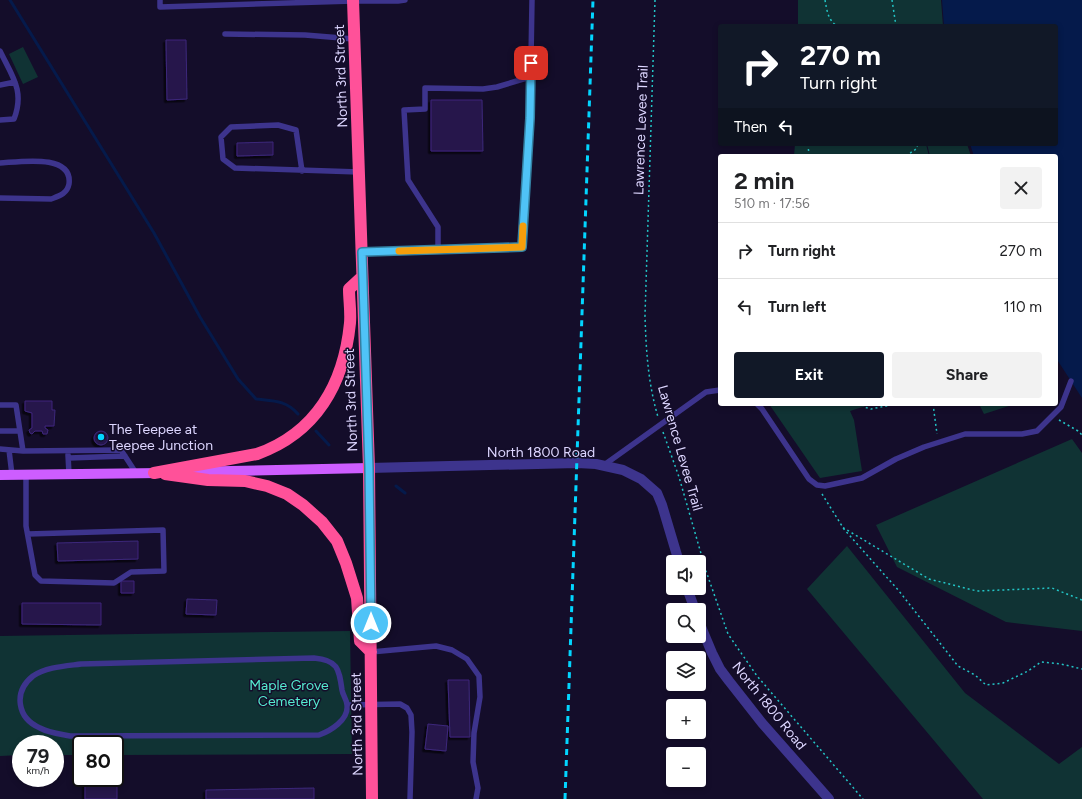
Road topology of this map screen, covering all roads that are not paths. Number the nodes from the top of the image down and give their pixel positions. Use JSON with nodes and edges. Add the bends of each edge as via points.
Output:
{"nodes":[{"id":1,"x":160,"y":0,"type":"edge"},
{"id":2,"x":353,"y":0,"type":"edge"},
{"id":3,"x":405,"y":0,"type":"edge"},
{"id":4,"x":532,"y":0,"type":"edge"},
{"id":5,"x":304,"y":1,"type":"edge"},
{"id":6,"x":244,"y":2,"type":"edge"},
{"id":7,"x":225,"y":34,"type":"dead end"},
{"id":8,"x":354,"y":38,"type":"junction"},
{"id":9,"x":1,"y":54,"type":"edge"},
{"id":10,"x":530,"y":77,"type":"junction"},
{"id":11,"x":14,"y":82,"type":"junction"},
{"id":12,"x":0,"y":85,"type":"edge"},
{"id":13,"x":0,"y":120,"type":"edge"},
{"id":14,"x":0,"y":163,"type":"edge"},
{"id":15,"x":302,"y":171,"type":"junction"},
{"id":16,"x":359,"y":172,"type":"junction"},
{"id":17,"x":0,"y":198,"type":"edge"},
{"id":18,"x":438,"y":249,"type":"junction"},
{"id":19,"x":362,"y":252,"type":"junction"},
{"id":20,"x":362,"y":277,"type":"junction"},
{"id":21,"x":1071,"y":381,"type":"dead end"},
{"id":22,"x":718,"y":390,"type":"edge"},
{"id":23,"x":0,"y":405,"type":"edge"},
{"id":24,"x":759,"y":406,"type":"edge"},
{"id":25,"x":0,"y":431,"type":"edge"},
{"id":26,"x":19,"y":431,"type":"junction"},
{"id":27,"x":0,"y":449,"type":"edge"},
{"id":28,"x":9,"y":450,"type":"junction"},
{"id":29,"x":24,"y":451,"type":"junction"},
{"id":30,"x":68,"y":451,"type":"junction"},
{"id":31,"x":125,"y":456,"type":"junction"},
{"id":32,"x":69,"y":458,"type":"junction"},
{"id":33,"x":604,"y":466,"type":"junction"},
{"id":34,"x":369,"y":468,"type":"junction"},
{"id":35,"x":136,"y":473,"type":"junction"},
{"id":36,"x":154,"y":473,"type":"junction"},
{"id":37,"x":69,"y":474,"type":"junction"},
{"id":38,"x":0,"y":475,"type":"edge"},
{"id":39,"x":12,"y":475,"type":"junction"},
{"id":40,"x":26,"y":475,"type":"junction"},
{"id":41,"x":28,"y":534,"type":"junction"},
{"id":42,"x":677,"y":555,"type":"edge"},
{"id":43,"x":706,"y":639,"type":"edge"},
{"id":44,"x":371,"y":652,"type":"junction"},
{"id":45,"x":372,"y":704,"type":"junction"},
{"id":46,"x":347,"y":705,"type":"junction"},
{"id":47,"x":372,"y":799,"type":"edge"},
{"id":48,"x":410,"y":799,"type":"edge"},
{"id":49,"x":476,"y":799,"type":"edge"},
{"id":50,"x":829,"y":799,"type":"edge"}],
"edges":[{"from":1,"to":6,"type":"lane","via":[[160,7]]},
{"from":2,"to":3,"type":"lane"},
{"from":2,"to":5,"type":"lane"},
{"from":2,"to":8,"type":"highway","name":"North 3rd Street"},
{"from":4,"to":10,"type":"lane"},
{"from":5,"to":6,"type":"lane"},
{"from":7,"to":8,"type":"lane"},
{"from":8,"to":16,"type":"highway","name":"North 3rd Street"},
{"from":9,"to":11,"type":"lane"},
{"from":10,"to":18,"type":"lane","via":[[522,247]]},
{"from":10,"to":18,"type":"lane","via":[[497,87],[425,88],[425,110],[404,110],[408,180],[438,228]]},
{"from":11,"to":12,"type":"lane"},
{"from":11,"to":13,"type":"lane","via":[[19,99],[18,110],[14,119]]},
{"from":14,"to":17,"type":"lane","via":[[53,162],[63,166],[68,173],[69,181],[65,193],[51,199]]},
{"from":15,"to":15,"type":"lane","via":[[235,168],[223,159],[221,138],[231,127],[278,125],[296,130]]},
{"from":15,"to":16,"type":"lane"},
{"from":16,"to":19,"type":"highway","name":"North 3rd Street"},
{"from":18,"to":19,"type":"lane"},
{"from":19,"to":20,"type":"highway","name":"North 3rd Street"},
{"from":20,"to":34,"type":"highway","name":"North 3rd Street"},
{"from":20,"to":36,"type":"highway","via":[[349,289],[350,322],[340,372],[318,413],[307,424],[286,441],[257,454]]},
{"from":21,"to":24,"type":"lane","via":[[1061,407],[1037,431],[1022,434],[965,434],[924,447],[862,478],[825,486],[816,485],[809,479]]},
{"from":22,"to":33,"type":"lane","via":[[706,392]]},
{"from":23,"to":26,"type":"lane","via":[[16,405]]},
{"from":25,"to":26,"type":"lane"},
{"from":26,"to":29,"type":"lane"},
{"from":27,"to":28,"type":"lane"},
{"from":28,"to":29,"type":"lane"},
{"from":28,"to":39,"type":"lane"},
{"from":29,"to":30,"type":"lane"},
{"from":30,"to":31,"type":"lane","via":[[121,450]]},
{"from":30,"to":32,"type":"lane"},
{"from":31,"to":32,"type":"lane"},
{"from":31,"to":35,"type":"lane"},
{"from":32,"to":37,"type":"lane"},
{"from":33,"to":34,"type":"street","name":"North 1800 Road","via":[[577,463]]},
{"from":33,"to":42,"type":"street","name":"North 1800 Road","via":[[633,474],[658,494]]},
{"from":34,"to":36,"type":"main road"},
{"from":34,"to":44,"type":"highway","name":"North 3rd Street"},
{"from":35,"to":36,"type":"main road"},
{"from":35,"to":37,"type":"main road"},
{"from":36,"to":44,"type":"highway","via":[[259,484],[286,494],[303,505],[322,522],[337,541],[357,598],[360,642]]},
{"from":37,"to":40,"type":"main road"},
{"from":38,"to":39,"type":"main road"},
{"from":39,"to":40,"type":"main road"},
{"from":40,"to":41,"type":"lane"},
{"from":41,"to":41,"type":"lane","via":[[35,575],[41,581],[114,583],[131,572],[164,571],[163,530]]},
{"from":43,"to":50,"type":"street","name":"North 1800 Road","via":[[720,669],[729,681]]},
{"from":44,"to":45,"type":"highway","name":"North 3rd Street"},
{"from":44,"to":49,"type":"lane","via":[[436,646],[452,650],[467,659],[479,676],[480,697],[474,733],[473,762],[478,788]]},
{"from":45,"to":46,"type":"lane"},
{"from":45,"to":47,"type":"highway","name":"North 3rd Street"},
{"from":45,"to":48,"type":"lane","via":[[400,704],[411,715]]},
{"from":46,"to":46,"type":"lane","via":[[340,674],[334,665],[326,659],[314,658],[81,664],[59,667],[34,676],[25,684],[19,702],[22,712],[38,728],[70,736],[319,735],[339,724]]}]}
